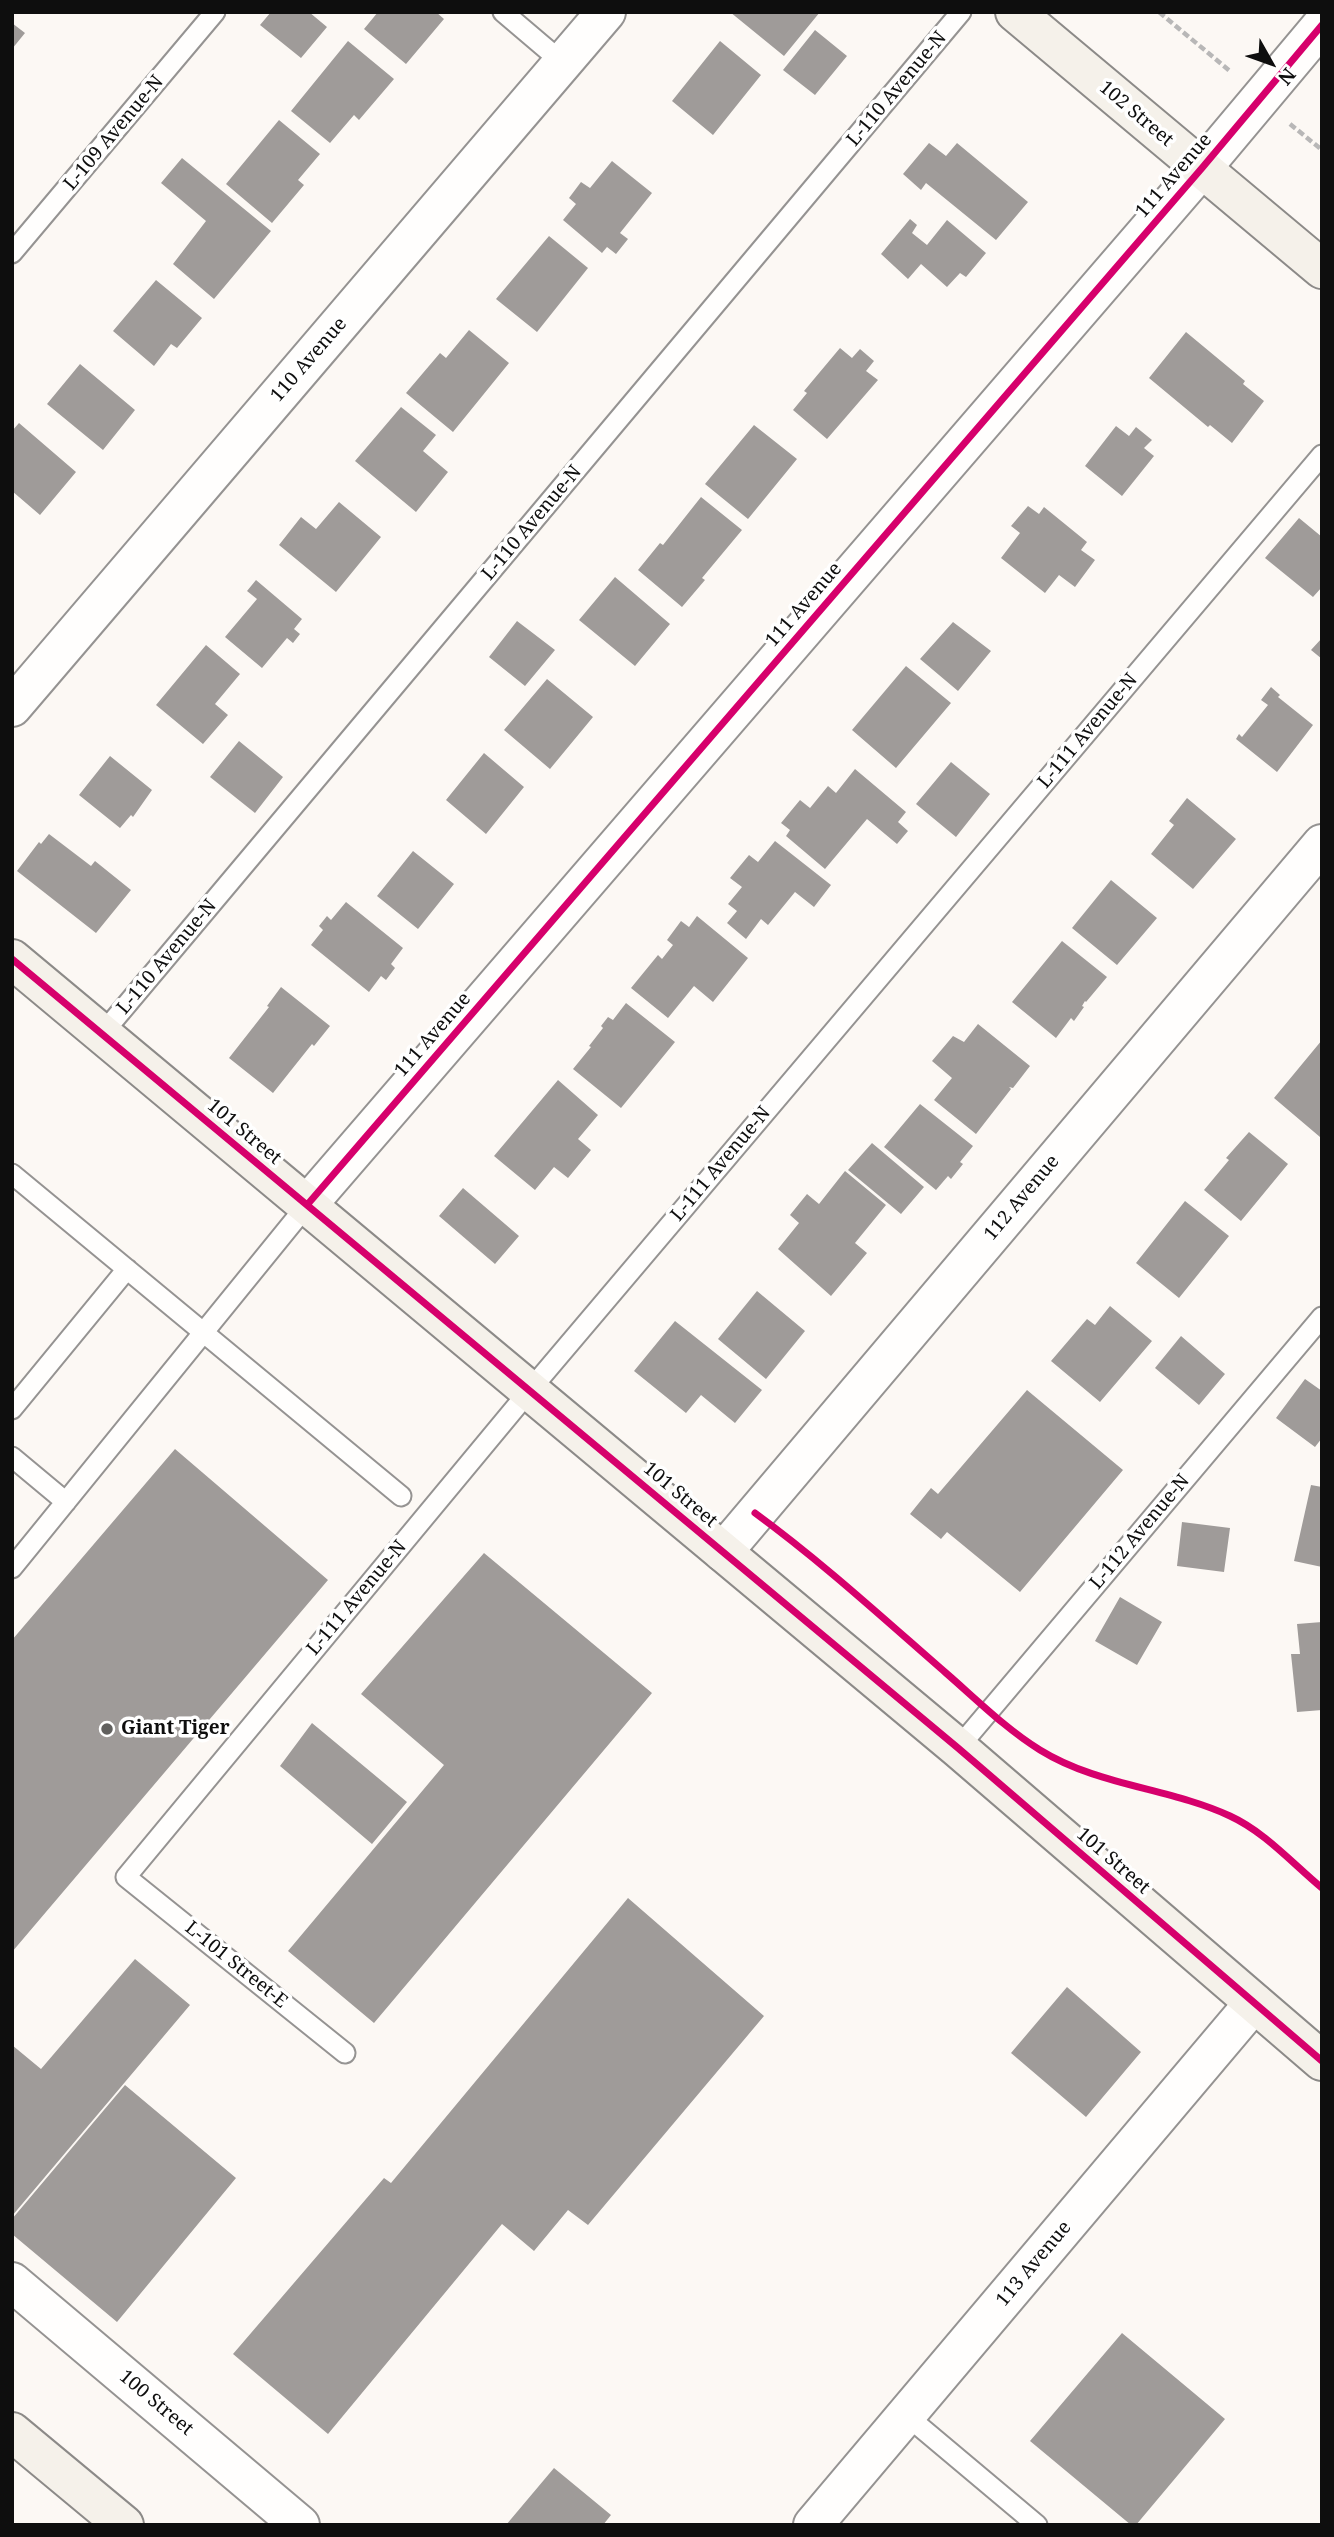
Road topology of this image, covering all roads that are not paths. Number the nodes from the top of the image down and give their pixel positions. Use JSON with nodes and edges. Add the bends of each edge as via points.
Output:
{"nodes":[{"id":1,"x":215,"y":12,"type":"edge"},
{"id":2,"x":503,"y":12,"type":"edge"},
{"id":3,"x":606,"y":12,"type":"edge"},
{"id":4,"x":961,"y":12,"type":"edge"},
{"id":5,"x":1015,"y":12,"type":"edge"},
{"id":6,"x":1322,"y":24,"type":"edge"},
{"id":7,"x":563,"y":63,"type":"junction"},
{"id":8,"x":1202,"y":169,"type":"junction"},
{"id":9,"x":12,"y":253,"type":"edge"},
{"id":10,"x":1322,"y":269,"type":"edge"},
{"id":11,"x":1322,"y":455,"type":"edge"},
{"id":12,"x":12,"y":707,"type":"edge"},
{"id":13,"x":1322,"y":844,"type":"edge"},
{"id":14,"x":12,"y":959,"type":"edge"},
{"id":15,"x":102,"y":1034,"type":"junction"},
{"id":16,"x":12,"y":1174,"type":"edge"},
{"id":17,"x":307,"y":1205,"type":"junction"},
{"id":18,"x":127,"y":1269,"type":"junction"},
{"id":19,"x":1322,"y":1317,"type":"edge"},
{"id":20,"x":204,"y":1332,"type":"junction"},
{"id":21,"x":530,"y":1390,"type":"junction"},
{"id":22,"x":12,"y":1409,"type":"edge"},
{"id":23,"x":12,"y":1457,"type":"edge"},
{"id":24,"x":401,"y":1496,"type":"dead end"},
{"id":25,"x":66,"y":1502,"type":"junction"},
{"id":26,"x":723,"y":1552,"type":"junction"},
{"id":27,"x":12,"y":1568,"type":"edge"},
{"id":28,"x":958,"y":1748,"type":"junction"},
{"id":29,"x":126,"y":1877,"type":"joint"},
{"id":30,"x":1254,"y":2003,"type":"junction"},
{"id":31,"x":345,"y":2053,"type":"dead end"},
{"id":32,"x":1322,"y":2061,"type":"edge"},
{"id":33,"x":12,"y":2282,"type":"edge"},
{"id":34,"x":906,"y":2415,"type":"junction"},
{"id":35,"x":12,"y":2432,"type":"edge"},
{"id":36,"x":1029,"y":2522,"type":"edge"},
{"id":37,"x":124,"y":2525,"type":"edge"},
{"id":38,"x":300,"y":2525,"type":"edge"},
{"id":39,"x":813,"y":2525,"type":"edge"}],
"edges":[{"from":1,"to":9,"type":"lane","name":"L-109 Avenue-N"},
{"from":2,"to":7,"type":"lane"},
{"from":3,"to":7,"type":"street","name":"110 Avenue"},
{"from":4,"to":15,"type":"lane","name":"L-110 Avenue-N"},
{"from":5,"to":8,"type":"street","name":"102 Street"},
{"from":6,"to":8,"type":"street","name":"111 Avenue"},
{"from":7,"to":12,"type":"street","name":"110 Avenue"},
{"from":8,"to":10,"type":"street","name":"102 Street"},
{"from":8,"to":17,"type":"street","name":"111 Avenue"},
{"from":11,"to":21,"type":"lane","name":"L-111 Avenue-N"},
{"from":13,"to":26,"type":"street","name":"112 Avenue"},
{"from":14,"to":15,"type":"street","name":"101 Street"},
{"from":15,"to":17,"type":"street","name":"101 Street"},
{"from":16,"to":18,"type":"lane"},
{"from":17,"to":20,"type":"lane"},
{"from":17,"to":21,"type":"street","name":"101 Street"},
{"from":18,"to":20,"type":"lane"},
{"from":18,"to":22,"type":"lane"},
{"from":19,"to":28,"type":"lane","name":"L-112 Avenue-N"},
{"from":20,"to":24,"type":"lane"},
{"from":20,"to":25,"type":"lane"},
{"from":21,"to":26,"type":"street","name":"101 Street"},
{"from":21,"to":29,"type":"lane","name":"L-111 Avenue-N"},
{"from":23,"to":25,"type":"lane"},
{"from":25,"to":27,"type":"lane"},
{"from":26,"to":28,"type":"street","name":"101 Street"},
{"from":28,"to":30,"type":"street","name":"101 Street"},
{"from":29,"to":31,"type":"lane","name":"L-101 Street-E"},
{"from":30,"to":32,"type":"street","name":"101 Street"},
{"from":30,"to":34,"type":"street","name":"113 Avenue"},
{"from":33,"to":38,"type":"street","name":"100 Street"},
{"from":34,"to":36,"type":"lane"},
{"from":34,"to":39,"type":"street","name":"113 Avenue"},
{"from":35,"to":37,"type":"street"}]}
